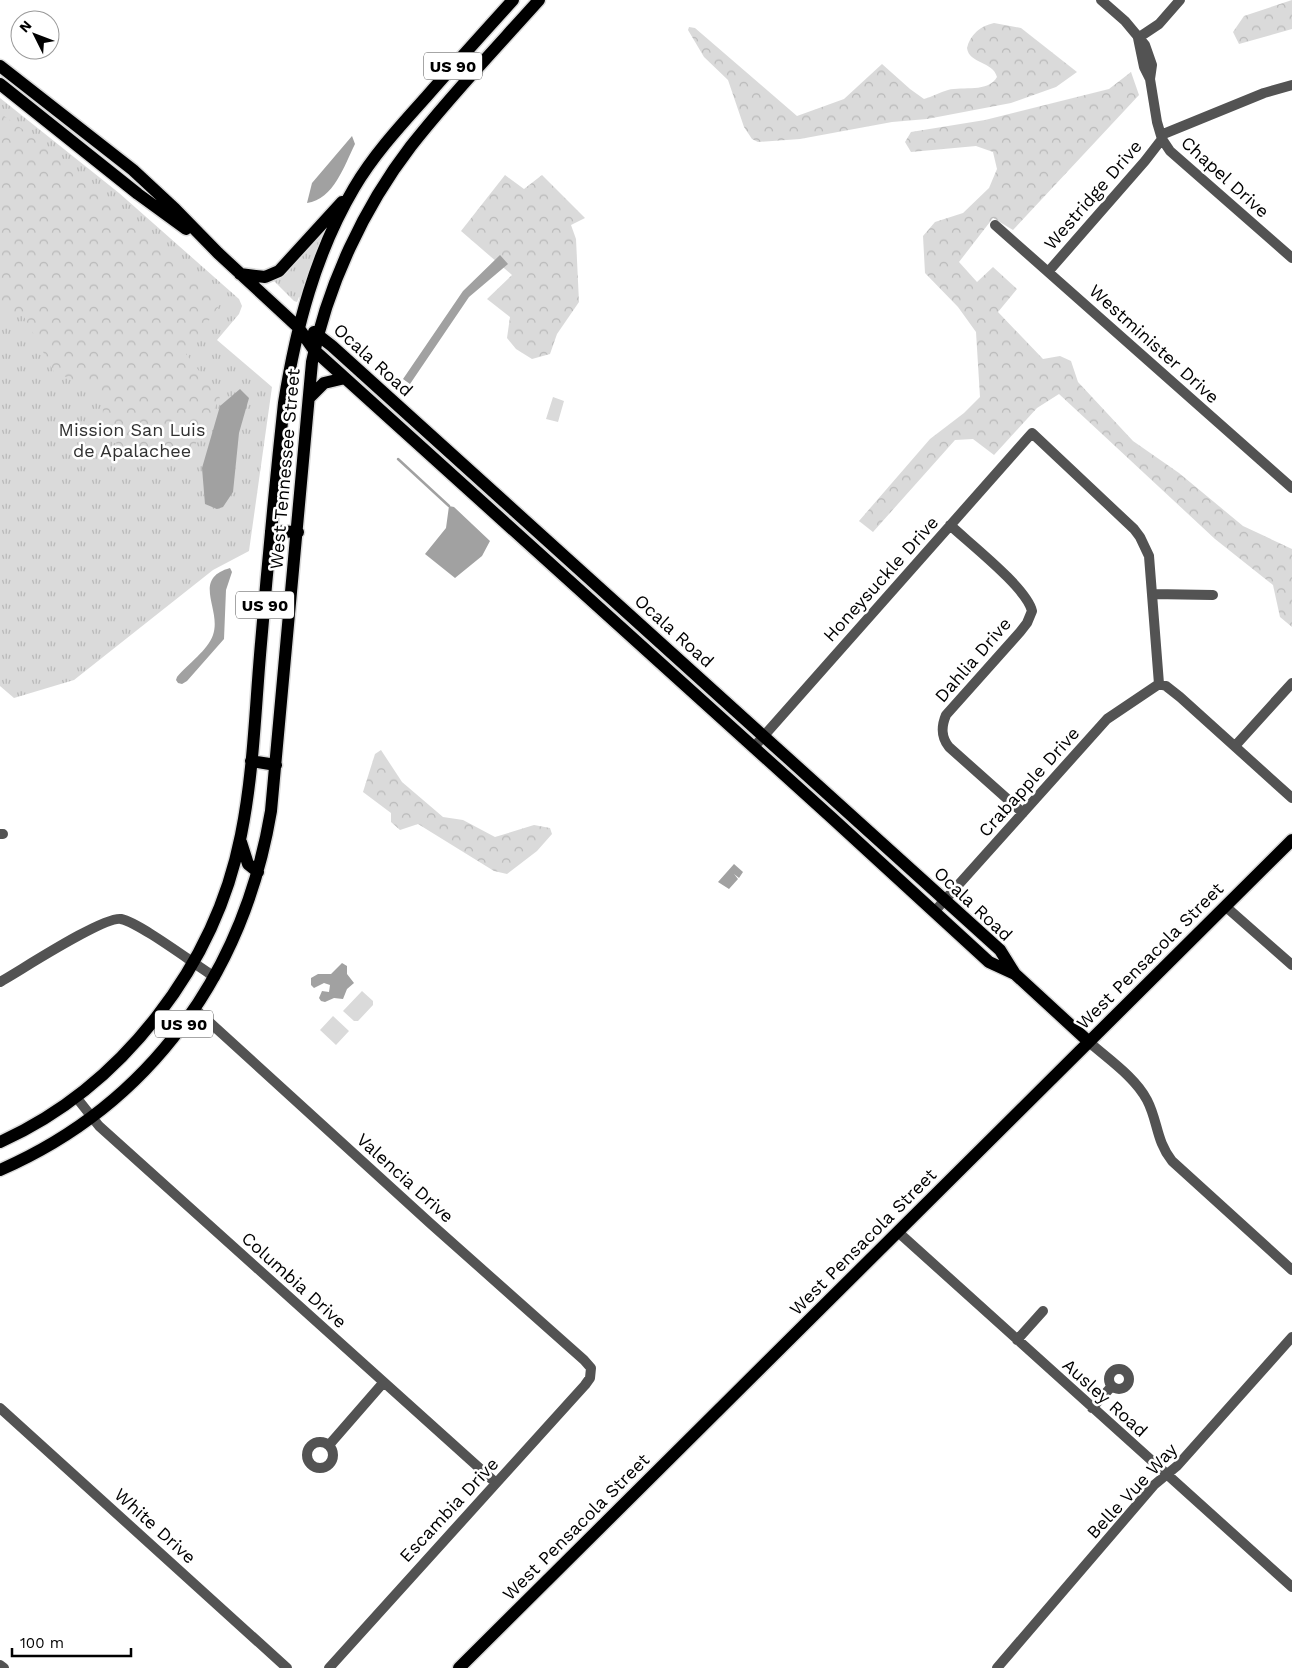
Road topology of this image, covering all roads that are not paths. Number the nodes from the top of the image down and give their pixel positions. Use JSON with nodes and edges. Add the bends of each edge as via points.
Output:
{"nodes":[{"id":1,"x":513,"y":0,"type":"edge"},
{"id":2,"x":539,"y":0,"type":"edge"},
{"id":3,"x":1101,"y":0,"type":"edge"},
{"id":4,"x":1180,"y":0,"type":"edge"},
{"id":5,"x":1138,"y":38,"type":"junction"},
{"id":6,"x":0,"y":66,"type":"edge"},
{"id":7,"x":442,"y":79,"type":"junction"},
{"id":8,"x":0,"y":84,"type":"edge"},
{"id":9,"x":1292,"y":85,"type":"edge"},
{"id":10,"x":458,"y":92,"type":"junction"},
{"id":11,"x":394,"y":133,"type":"junction"},
{"id":12,"x":1162,"y":137,"type":"junction"},
{"id":13,"x":411,"y":147,"type":"junction"},
{"id":14,"x":116,"y":156,"type":"junction"},
{"id":15,"x":106,"y":167,"type":"junction"},
{"id":16,"x":353,"y":189,"type":"junction"},
{"id":17,"x":172,"y":212,"type":"junction"},
{"id":18,"x":994,"y":225,"type":"dead end"},
{"id":19,"x":1292,"y":258,"type":"edge"},
{"id":20,"x":1048,"y":272,"type":"junction"},
{"id":21,"x":240,"y":274,"type":"junction"},
{"id":22,"x":298,"y":327,"type":"junction"},
{"id":23,"x":319,"y":334,"type":"junction"},
{"id":24,"x":314,"y":350,"type":"junction"},
{"id":25,"x":345,"y":378,"type":"junction"},
{"id":26,"x":309,"y":398,"type":"junction"},
{"id":27,"x":403,"y":410,"type":"junction"},
{"id":28,"x":392,"y":420,"type":"junction"},
{"id":29,"x":1292,"y":488,"type":"edge"},
{"id":30,"x":950,"y":525,"type":"junction"},
{"id":31,"x":271,"y":531,"type":"junction"},
{"id":32,"x":298,"y":532,"type":"junction"},
{"id":33,"x":1152,"y":594,"type":"junction"},
{"id":34,"x":1213,"y":595,"type":"dead end"},
{"id":35,"x":1292,"y":683,"type":"edge"},
{"id":36,"x":1158,"y":684,"type":"junction"},
{"id":37,"x":764,"y":736,"type":"junction"},
{"id":38,"x":1235,"y":746,"type":"junction"},
{"id":39,"x":754,"y":747,"type":"junction"},
{"id":40,"x":251,"y":761,"type":"junction"},
{"id":41,"x":276,"y":765,"type":"junction"},
{"id":42,"x":1292,"y":798,"type":"edge"},
{"id":43,"x":1023,"y":813,"type":"junction"},
{"id":44,"x":240,"y":840,"type":"junction"},
{"id":45,"x":1292,"y":840,"type":"edge"},
{"id":46,"x":258,"y":872,"type":"junction"},
{"id":47,"x":944,"y":901,"type":"junction"},
{"id":48,"x":1225,"y":906,"type":"junction"},
{"id":49,"x":934,"y":912,"type":"junction"},
{"id":50,"x":193,"y":963,"type":"junction"},
{"id":51,"x":1292,"y":965,"type":"edge"},
{"id":52,"x":1015,"y":974,"type":"junction"},
{"id":53,"x":215,"y":977,"type":"junction"},
{"id":54,"x":0,"y":982,"type":"edge"},
{"id":55,"x":195,"y":1009,"type":"junction"},
{"id":56,"x":1089,"y":1042,"type":"junction"},
{"id":57,"x":76,"y":1097,"type":"junction"},
{"id":58,"x":91,"y":1116,"type":"junction"},
{"id":59,"x":0,"y":1142,"type":"edge"},
{"id":60,"x":0,"y":1170,"type":"edge"},
{"id":61,"x":898,"y":1232,"type":"junction"},
{"id":62,"x":1292,"y":1270,"type":"edge"},
{"id":63,"x":1043,"y":1311,"type":"dead end"},
{"id":64,"x":1292,"y":1337,"type":"edge"},
{"id":65,"x":1017,"y":1340,"type":"junction"},
{"id":66,"x":591,"y":1372,"type":"joint"},
{"id":67,"x":383,"y":1383,"type":"junction"},
{"id":68,"x":1112,"y":1386,"type":"dead end"},
{"id":69,"x":0,"y":1408,"type":"edge"},
{"id":70,"x":1092,"y":1408,"type":"junction"},
{"id":71,"x":329,"y":1445,"type":"dead end"},
{"id":72,"x":1167,"y":1475,"type":"junction"},
{"id":73,"x":496,"y":1483,"type":"junction"},
{"id":74,"x":1292,"y":1587,"type":"edge"},
{"id":75,"x":0,"y":1664,"type":"edge"},
{"id":76,"x":4,"y":1668,"type":"edge"},
{"id":77,"x":287,"y":1668,"type":"edge"},
{"id":78,"x":329,"y":1668,"type":"edge"},
{"id":79,"x":459,"y":1668,"type":"edge"},
{"id":80,"x":997,"y":1668,"type":"edge"}],
"edges":[{"from":1,"to":7,"type":"main road","name":"West Tennessee Street","number":"US 90"},
{"from":2,"to":10,"type":"main road","name":"West Tennessee Street","number":"US 90"},
{"from":3,"to":5,"type":"street","name":"Chapel Drive","via":[[1125,21]]},
{"from":4,"to":5,"type":"street","via":[[1159,24]]},
{"from":5,"to":12,"type":"street","name":"Chapel Drive","via":[[1145,45],[1152,65],[1150,79]]},
{"from":6,"to":14,"type":"main road","name":"Ocala Road"},
{"from":7,"to":10,"type":"main road"},
{"from":7,"to":11,"type":"main road","name":"West Tennessee Street","number":"US 90"},
{"from":8,"to":15,"type":"main road","name":"Ocala Road"},
{"from":9,"to":12,"type":"street","name":"Westridge Drive","via":[[1264,92]]},
{"from":10,"to":13,"type":"main road","name":"West Tennessee Street","number":"US 90"},
{"from":11,"to":13,"type":"main road"},
{"from":11,"to":16,"type":"main road","name":"West Tennessee Street","number":"US 90"},
{"from":12,"to":19,"type":"street","name":"Chapel Drive","via":[[1183,163]]},
{"from":12,"to":20,"type":"street","name":"Westridge Drive","via":[[1146,161]]},
{"from":13,"to":23,"type":"main road","name":"West Tennessee Street","number":"US 90","via":[[386,183],[352,245]]},
{"from":14,"to":15,"type":"main road"},
{"from":14,"to":17,"type":"main road","name":"Ocala Road"},
{"from":15,"to":17,"type":"main road","name":"Ocala Road"},
{"from":16,"to":21,"type":"main road","via":[[279,271],[265,277]]},
{"from":16,"to":22,"type":"main road","name":"West Tennessee Street","number":"US 90","via":[[321,256]]},
{"from":17,"to":21,"type":"main road","name":"Ocala Road"},
{"from":18,"to":20,"type":"street","name":"Westminister Drive"},
{"from":20,"to":29,"type":"street","name":"Westminister Drive"},
{"from":21,"to":22,"type":"main road","name":"Ocala Road"},
{"from":22,"to":23,"type":"main road","name":"Ocala Road"},
{"from":22,"to":24,"type":"main road","name":"Ocala Road"},
{"from":22,"to":31,"type":"main road","name":"West Tennessee Street","number":"US 90","via":[[284,403]]},
{"from":23,"to":24,"type":"main road","name":"West Tennessee Street","number":"US 90"},
{"from":23,"to":27,"type":"main road","name":"Ocala Road"},
{"from":24,"to":25,"type":"main road","name":"Ocala Road"},
{"from":24,"to":26,"type":"main road","name":"West Tennessee Street","number":"US 90"},
{"from":25,"to":26,"type":"main road","via":[[324,383]]},
{"from":25,"to":28,"type":"main road","name":"Ocala Road"},
{"from":26,"to":32,"type":"main road","name":"West Tennessee Street","number":"US 90"},
{"from":27,"to":28,"type":"street"},
{"from":27,"to":37,"type":"main road","name":"Ocala Road"},
{"from":28,"to":39,"type":"main road","name":"Ocala Road"},
{"from":30,"to":33,"type":"street","name":"Honeysuckle Drive","via":[[1032,433],[1140,537],[1149,556]]},
{"from":30,"to":37,"type":"street","name":"Honeysuckle Drive"},
{"from":30,"to":43,"type":"street","name":"Dahlia Drive","via":[[1014,584],[1032,611],[1028,623],[946,715],[942,732],[944,741]]},
{"from":31,"to":32,"type":"main road"},
{"from":31,"to":40,"type":"main road","name":"West Tennessee Street","number":"US 90"},
{"from":32,"to":41,"type":"main road","name":"West Tennessee Street","number":"US 90"},
{"from":33,"to":34,"type":"street"},
{"from":33,"to":36,"type":"street"},
{"from":35,"to":38,"type":"street"},
{"from":36,"to":38,"type":"street","via":[[1166,686]]},
{"from":36,"to":43,"type":"street","name":"Crabapple Drive","via":[[1107,719]]},
{"from":37,"to":39,"type":"street","name":"Honeysuckle Drive"},
{"from":37,"to":47,"type":"main road","name":"Ocala Road"},
{"from":38,"to":42,"type":"street"},
{"from":39,"to":49,"type":"main road","name":"Ocala Road"},
{"from":40,"to":41,"type":"main road"},
{"from":40,"to":44,"type":"main road","name":"West Tennessee Street","number":"US 90"},
{"from":41,"to":46,"type":"main road","name":"West Tennessee Street","number":"US 90","via":[[271,811]]},
{"from":43,"to":47,"type":"street","name":"Crabapple Drive"},
{"from":44,"to":46,"type":"main road","via":[[248,864]]},
{"from":44,"to":50,"type":"main road","name":"West Tennessee Street","number":"US 90","via":[[214,920]]},
{"from":45,"to":48,"type":"main road","name":"West Pensacola Street"},
{"from":46,"to":53,"type":"main road","name":"West Tennessee Street","number":"US 90","via":[[240,926]]},
{"from":47,"to":49,"type":"street","name":"Crabapple Drive"},
{"from":47,"to":52,"type":"main road","name":"Ocala Road","via":[[1000,950]]},
{"from":48,"to":51,"type":"street"},
{"from":48,"to":56,"type":"main road","name":"West Pensacola Street"},
{"from":49,"to":52,"type":"main road","name":"Ocala Road","via":[[989,962]]},
{"from":50,"to":53,"type":"street"},
{"from":50,"to":54,"type":"street","via":[[135,925],[115,919],[96,926]]},
{"from":50,"to":57,"type":"main road","name":"West Tennessee Street","number":"US 90","via":[[141,1037]]},
{"from":52,"to":56,"type":"main road","name":"Ocala Road"},
{"from":53,"to":55,"type":"main road","name":"West Tennessee Street","number":"US 90"},
{"from":55,"to":58,"type":"main road","name":"West Tennessee Street","number":"US 90","via":[[151,1064],[117,1097]]},
{"from":55,"to":66,"type":"street","name":"Valencia Drive","via":[[584,1360]]},
{"from":56,"to":61,"type":"main road","name":"West Pensacola Street"},
{"from":56,"to":62,"type":"street","via":[[1144,1094],[1160,1143],[1172,1161]]},
{"from":57,"to":58,"type":"street","name":"Columbia Drive"},
{"from":57,"to":59,"type":"main road","name":"West Tennessee Street","number":"US 90"},
{"from":58,"to":60,"type":"main road","name":"West Tennessee Street","number":"US 90","via":[[29,1156]]},
{"from":58,"to":67,"type":"street","name":"Columbia Drive","via":[[133,1158]]},
{"from":61,"to":65,"type":"street","name":"Ausley Road"},
{"from":61,"to":79,"type":"main road","name":"West Pensacola Street"},
{"from":63,"to":65,"type":"street"},
{"from":64,"to":72,"type":"street","name":"Belle Vue Way"},
{"from":65,"to":70,"type":"street","name":"Ausley Road"},
{"from":66,"to":73,"type":"street","name":"Escambia Drive","via":[[585,1385]]},
{"from":67,"to":71,"type":"street"},
{"from":67,"to":73,"type":"street","name":"Columbia Drive"},
{"from":68,"to":70,"type":"street"},
{"from":69,"to":77,"type":"street","name":"White Drive"},
{"from":70,"to":72,"type":"street","name":"Ausley Road"},
{"from":72,"to":74,"type":"street","name":"Ausley Road"},
{"from":72,"to":80,"type":"street","name":"Belle Vue Way","via":[[1154,1485]]},
{"from":73,"to":78,"type":"street","name":"Escambia Drive"},
{"from":75,"to":76,"type":"street"}]}
